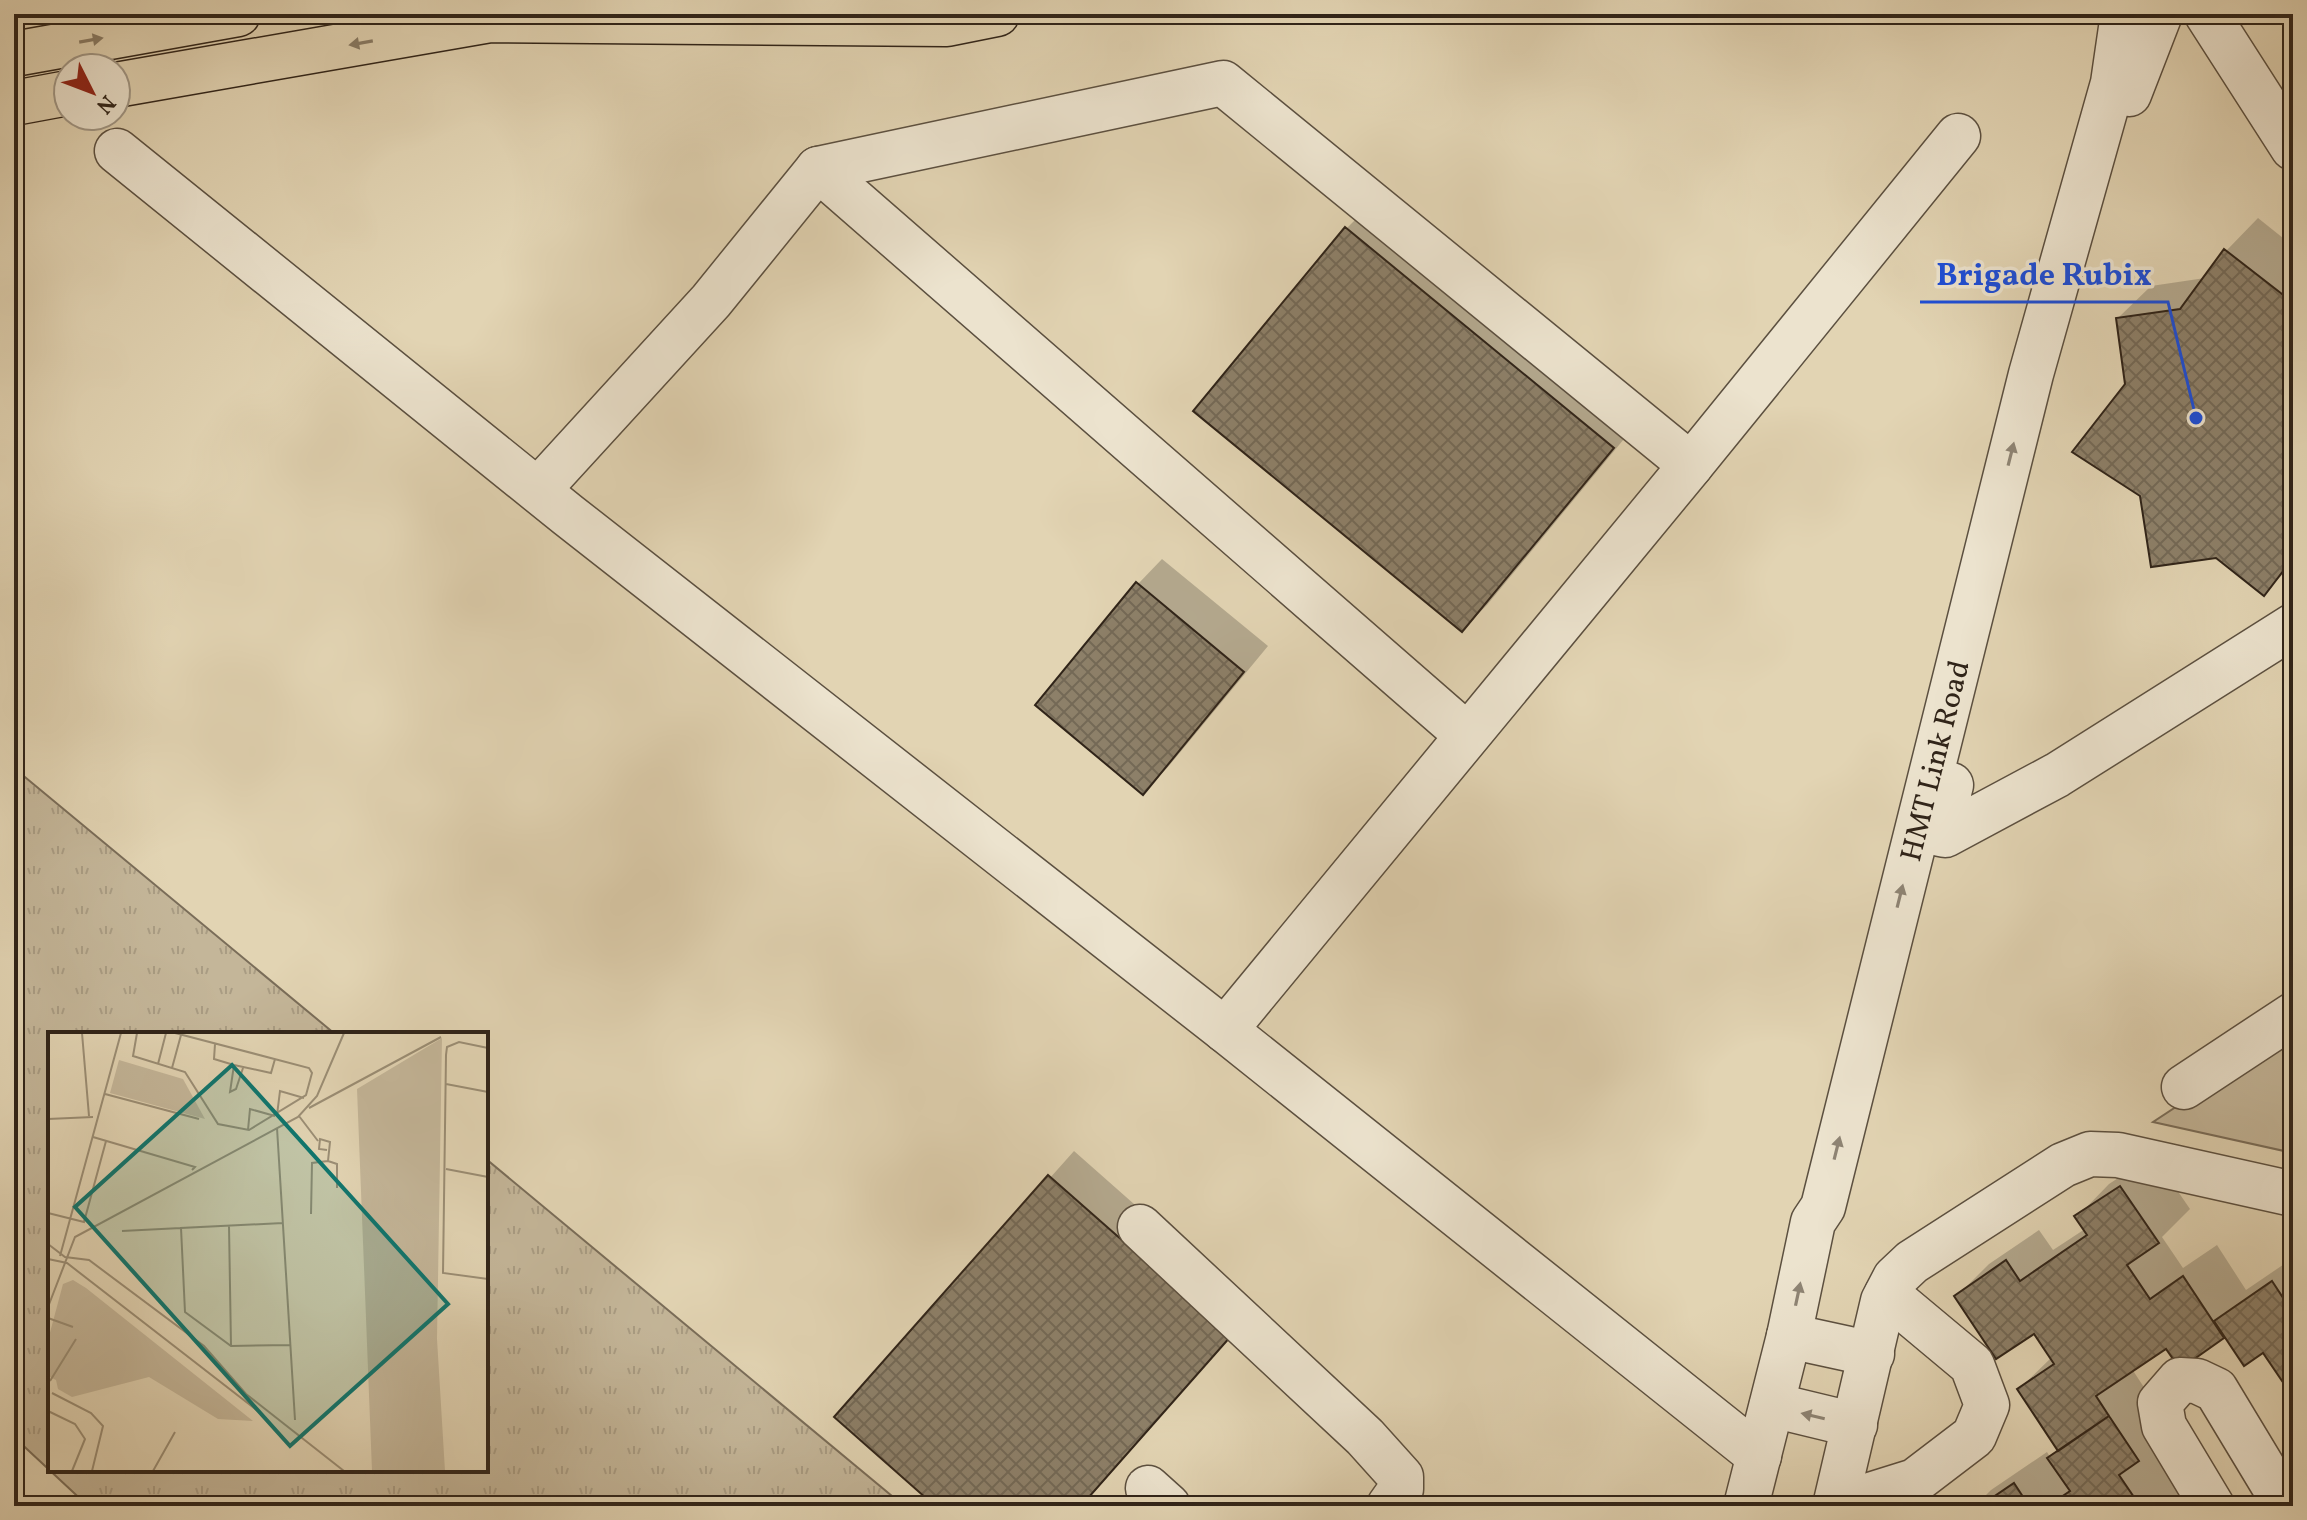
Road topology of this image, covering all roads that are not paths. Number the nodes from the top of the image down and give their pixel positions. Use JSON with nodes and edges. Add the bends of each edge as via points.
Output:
{"nodes":[{"id":1,"x":238,"y":14,"type":"edge"},
{"id":2,"x":997,"y":14,"type":"edge"},
{"id":3,"x":2123,"y":14,"type":"edge"},
{"id":4,"x":2160,"y":14,"type":"edge"},
{"id":5,"x":2207,"y":14,"type":"edge"},
{"id":6,"x":14,"y":54,"type":"edge"},
{"id":7,"x":132,"y":82,"type":"edge"},
{"id":8,"x":52,"y":96,"type":"edge"},
{"id":9,"x":14,"y":103,"type":"edge"},
{"id":10,"x":1958,"y":136,"type":"dead end"},
{"id":11,"x":2293,"y":148,"type":"edge"},
{"id":12,"x":117,"y":151,"type":"dead end"},
{"id":13,"x":818,"y":169,"type":"junction"},
{"id":14,"x":2046,"y":378,"type":"junction"},
{"id":15,"x":1691,"y":465,"type":"junction"},
{"id":16,"x":538,"y":490,"type":"junction"},
{"id":17,"x":2014,"y":502,"type":"junction"},
{"id":18,"x":2293,"y":626,"type":"edge"},
{"id":19,"x":1467,"y":735,"type":"junction"},
{"id":20,"x":2293,"y":1015,"type":"edge"},
{"id":21,"x":1225,"y":1030,"type":"junction"},
{"id":22,"x":2184,"y":1087,"type":"dead end"},
{"id":23,"x":2293,"y":1194,"type":"edge"},
{"id":24,"x":1140,"y":1227,"type":"dead end"},
{"id":25,"x":1887,"y":1294,"type":"junction"},
{"id":26,"x":1789,"y":1336,"type":"junction"},
{"id":27,"x":1872,"y":1354,"type":"junction"},
{"id":28,"x":1772,"y":1405,"type":"junction"},
{"id":29,"x":1855,"y":1425,"type":"junction"},
{"id":30,"x":1759,"y":1456,"type":"junction"},
{"id":31,"x":1389,"y":1506,"type":"edge"},
{"id":32,"x":1746,"y":1506,"type":"edge"},
{"id":33,"x":1835,"y":1506,"type":"edge"},
{"id":34,"x":2212,"y":1506,"type":"edge"},
{"id":35,"x":2286,"y":1506,"type":"edge"}],
"edges":[{"from":6,"to":1,"type":"main road","one_way":true},
{"from":2,"to":7,"type":"main road","one_way":true,"via":[[947,24],[490,20]]},
{"from":3,"to":14,"type":"street","name":"HMT Link Road","via":[[2113,83]]},
{"from":4,"to":14,"type":"street","via":[[2128,95]]},
{"from":5,"to":11,"type":"street"},
{"from":8,"to":9,"type":"main road"},
{"from":10,"to":15,"type":"street"},
{"from":12,"to":16,"type":"street"},
{"from":13,"to":15,"type":"street","via":[[1223,83]]},
{"from":13,"to":16,"type":"street","via":[[711,301]]},
{"from":13,"to":19,"type":"street"},
{"from":14,"to":17,"type":"street","name":"HMT Link Road"},
{"from":15,"to":19,"type":"street"},
{"from":16,"to":21,"type":"street"},
{"from":17,"to":18,"type":"street","via":[[1940,834],[2057,775]]},
{"from":26,"to":17,"type":"street","name":"HMT Link Road","one_way":true,"via":[[1813,1222],[1823,1207]]},
{"from":19,"to":21,"type":"street"},
{"from":20,"to":22,"type":"street"},
{"from":21,"to":30,"type":"street"},
{"from":23,"to":25,"type":"street","via":[[2118,1155],[2090,1154],[2063,1165],[1912,1262]]},
{"from":24,"to":31,"type":"street","via":[[1401,1477],[1401,1489]]},
{"from":25,"to":27,"type":"street"},
{"from":25,"to":33,"type":"street","via":[[1972,1365],[1987,1405],[1974,1436],[1915,1481]]},
{"from":26,"to":27,"type":"street"},
{"from":26,"to":28,"type":"street","name":"HMT Link Road"},
{"from":27,"to":29,"type":"street"},
{"from":29,"to":28,"type":"street","one_way":true},
{"from":28,"to":30,"type":"street","name":"HMT Link Road"},
{"from":29,"to":33,"type":"street"},
{"from":30,"to":32,"type":"street","name":"HMT Link Road"},
{"from":34,"to":35,"type":"street","via":[[2164,1426],[2160,1403],[2180,1380],[2216,1390]]}]}
